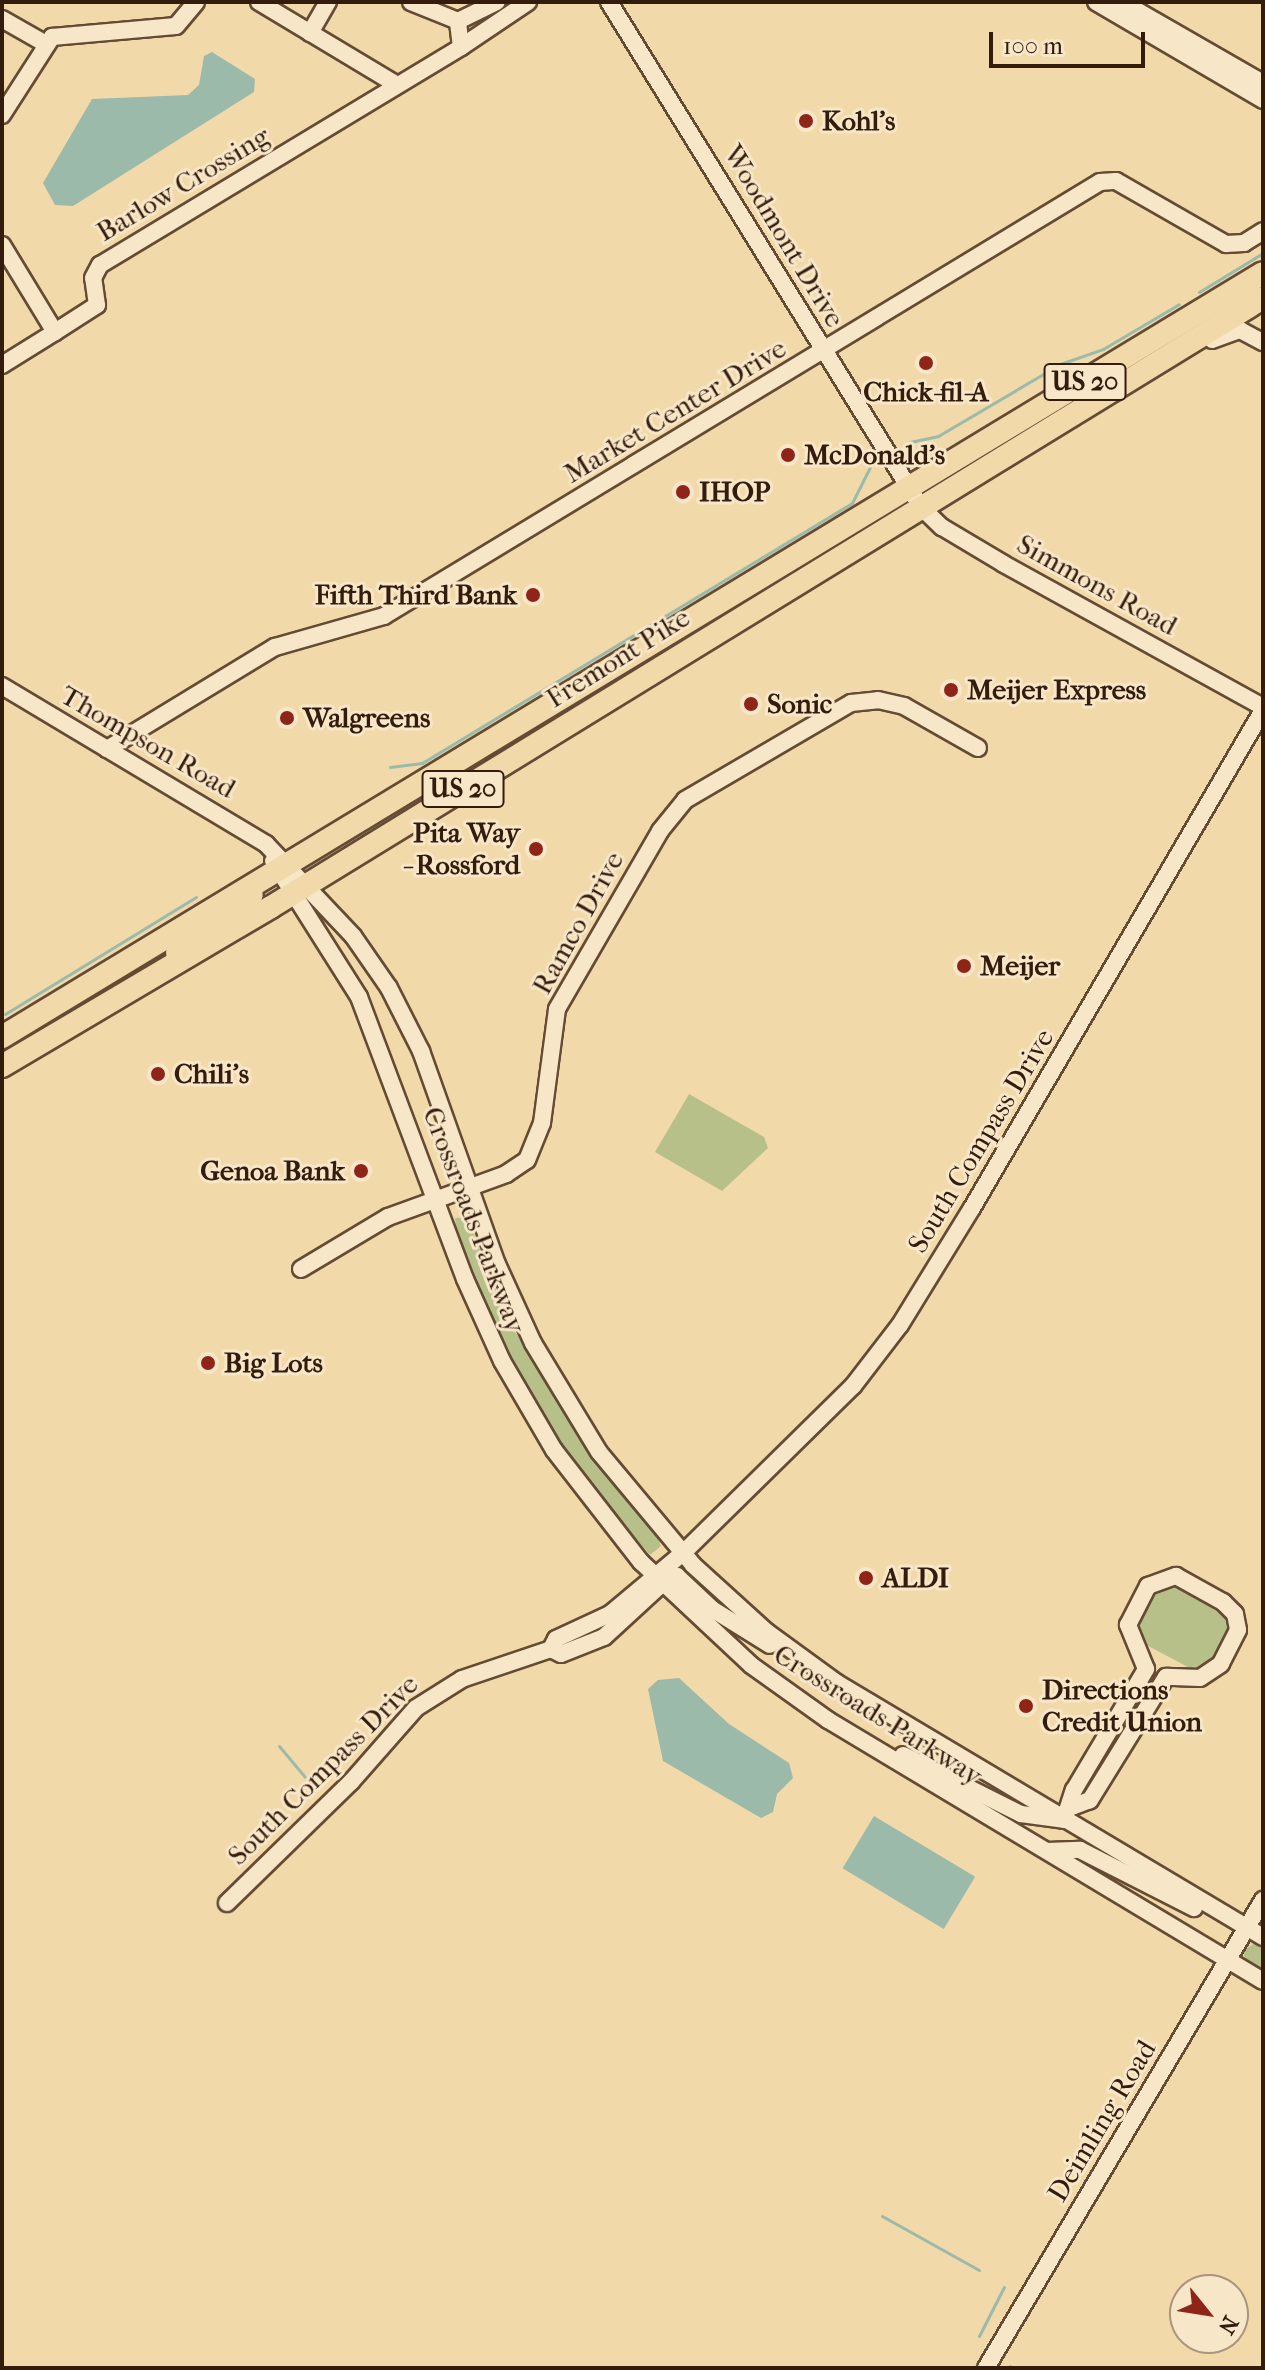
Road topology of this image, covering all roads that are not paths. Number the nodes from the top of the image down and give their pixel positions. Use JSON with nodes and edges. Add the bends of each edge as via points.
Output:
{"nodes":[{"id":1,"x":196,"y":2,"type":"edge"},
{"id":2,"x":259,"y":2,"type":"edge"},
{"id":3,"x":328,"y":2,"type":"edge"},
{"id":4,"x":411,"y":2,"type":"edge"},
{"id":5,"x":497,"y":2,"type":"edge"},
{"id":6,"x":528,"y":2,"type":"edge"},
{"id":7,"x":609,"y":2,"type":"edge"},
{"id":8,"x":1096,"y":2,"type":"edge"},
{"id":9,"x":1122,"y":2,"type":"edge"},
{"id":10,"x":2,"y":19,"type":"edge"},
{"id":11,"x":458,"y":21,"type":"junction"},
{"id":12,"x":310,"y":33,"type":"junction"},
{"id":13,"x":44,"y":43,"type":"junction"},
{"id":14,"x":461,"y":47,"type":"junction"},
{"id":15,"x":1263,"y":83,"type":"edge"},
{"id":16,"x":397,"y":85,"type":"junction"},
{"id":17,"x":1263,"y":100,"type":"edge"},
{"id":18,"x":2,"y":115,"type":"edge"},
{"id":19,"x":1263,"y":231,"type":"edge"},
{"id":20,"x":2,"y":245,"type":"edge"},
{"id":21,"x":1263,"y":273,"type":"edge"},
{"id":22,"x":1263,"y":298,"type":"edge"},
{"id":23,"x":55,"y":332,"type":"junction"},
{"id":24,"x":1263,"y":342,"type":"edge"},
{"id":25,"x":823,"y":352,"type":"junction"},
{"id":26,"x":1170,"y":354,"type":"junction"},
{"id":27,"x":2,"y":365,"type":"edge"},
{"id":28,"x":914,"y":498,"type":"junction"},
{"id":29,"x":2,"y":686,"type":"edge"},
{"id":30,"x":1263,"y":709,"type":"edge"},
{"id":31,"x":978,"y":748,"type":"dead end"},
{"id":32,"x":107,"y":749,"type":"junction"},
{"id":33,"x":290,"y":878,"type":"junction"},
{"id":34,"x":2,"y":1037,"type":"edge"},
{"id":35,"x":2,"y":1066,"type":"edge"},
{"id":36,"x":469,"y":1188,"type":"junction"},
{"id":37,"x":435,"y":1199,"type":"junction"},
{"id":38,"x":301,"y":1269,"type":"dead end"},
{"id":39,"x":683,"y":1553,"type":"junction"},
{"id":40,"x":662,"y":1579,"type":"junction"},
{"id":41,"x":837,"y":1683,"type":"junction"},
{"id":42,"x":873,"y":1747,"type":"junction"},
{"id":43,"x":1096,"y":1755,"type":"junction"},
{"id":44,"x":1112,"y":1765,"type":"junction"},
{"id":45,"x":1068,"y":1813,"type":"junction"},
{"id":46,"x":1046,"y":1851,"type":"junction"},
{"id":47,"x":1263,"y":1900,"type":"edge"},
{"id":48,"x":227,"y":1903,"type":"dead end"},
{"id":49,"x":1223,"y":1913,"type":"junction"},
{"id":50,"x":1247,"y":1927,"type":"junction"},
{"id":51,"x":1263,"y":1937,"type":"edge"},
{"id":52,"x":1228,"y":1959,"type":"junction"},
{"id":53,"x":1263,"y":1981,"type":"edge"},
{"id":54,"x":986,"y":2368,"type":"edge"}],
"edges":[{"from":1,"to":13,"type":"street","via":[[176,26],[52,37]]},
{"from":2,"to":12,"type":"street"},
{"from":3,"to":12,"type":"street"},
{"from":4,"to":11,"type":"street"},
{"from":5,"to":11,"type":"street"},
{"from":6,"to":14,"type":"street","name":"Barlow Crossing"},
{"from":7,"to":25,"type":"street","name":"Woodmont Drive"},
{"from":8,"to":17,"type":"street"},
{"from":9,"to":15,"type":"street"},
{"from":10,"to":13,"type":"street"},
{"from":11,"to":14,"type":"street"},
{"from":12,"to":16,"type":"street"},
{"from":13,"to":18,"type":"street"},
{"from":14,"to":16,"type":"street","name":"Barlow Crossing"},
{"from":16,"to":23,"type":"street","name":"Barlow Crossing","via":[[100,265],[93,278],[97,305]]},
{"from":19,"to":25,"type":"street","name":"Market Center Drive","via":[[1244,243],[1221,243],[1108,180]]},
{"from":20,"to":23,"type":"street"},
{"from":21,"to":28,"type":"highway","name":"Fremont Pike","number":"US 20"},
{"from":22,"to":26,"type":"highway","name":"Fremont Pike","number":"US 20"},
{"from":23,"to":27,"type":"street"},
{"from":24,"to":26,"type":"street","via":[[1233,330],[1193,352]]},
{"from":25,"to":28,"type":"street","name":"Woodmont Drive"},
{"from":25,"to":32,"type":"street","name":"Market Center Drive","via":[[384,616],[275,647]]},
{"from":26,"to":28,"type":"highway","name":"Fremont Pike","number":"US 20"},
{"from":28,"to":30,"type":"street","name":"Simmons Road","via":[[942,527]]},
{"from":28,"to":33,"type":"highway","name":"Fremont Pike","number":"US 20"},
{"from":28,"to":33,"type":"highway","name":"Fremont Pike","number":"US 20","via":[[678,657]]},
{"from":29,"to":32,"type":"street","name":"Thompson Road"},
{"from":30,"to":39,"type":"street","name":"South Compass Drive","via":[[900,1325],[853,1386]]},
{"from":31,"to":36,"type":"street","name":"Ramco Drive","via":[[904,706],[878,700],[851,703],[685,800],[660,831],[557,1009],[550,1079],[533,1150],[518,1168]]},
{"from":32,"to":33,"type":"street","name":"Thompson Road","via":[[266,844]]},
{"from":33,"to":34,"type":"highway","name":"Fremont Pike","number":"US 20"},
{"from":33,"to":35,"type":"highway","name":"Fremont Pike","number":"US 20","via":[[82,1019]]},
{"from":33,"to":36,"type":"street","name":"Crossroads Parkway","via":[[363,950],[406,1018]]},
{"from":33,"to":37,"type":"street","name":"Crossroads Parkway","via":[[359,997]]},
{"from":36,"to":37,"type":"street","name":"Ramco Drive"},
{"from":36,"to":39,"type":"street","name":"Crossroads Parkway","via":[[513,1300],[556,1385],[599,1452]]},
{"from":37,"to":38,"type":"street","name":"Ramco Drive","via":[[388,1217]]},
{"from":37,"to":40,"type":"street","name":"Crossroads Parkway","via":[[482,1318],[529,1410],[581,1489]]},
{"from":39,"to":40,"type":"street","name":"South Compass Drive"},
{"from":39,"to":41,"type":"street","name":"Crossroads Parkway","via":[[767,1632]]},
{"from":40,"to":41,"type":"street","via":[[677,1576],[712,1609]]},
{"from":40,"to":42,"type":"street","name":"Crossroads Parkway","via":[[751,1665]]},
{"from":40,"to":48,"type":"street","name":"South Compass Drive","via":[[610,1614],[556,1639],[551,1649],[436,1691]]},
{"from":41,"to":45,"type":"street","name":"Crossroads Parkway"},
{"from":42,"to":45,"type":"street","via":[[970,1784],[1021,1814]]},
{"from":42,"to":46,"type":"street","name":"Crossroads Parkway"},
{"from":43,"to":44,"type":"street"},
{"from":43,"to":44,"type":"street","via":[[1146,1669],[1128,1625],[1148,1586],[1176,1576],[1223,1602],[1235,1614],[1238,1630],[1221,1664],[1200,1678],[1166,1677]]},
{"from":43,"to":45,"type":"street","via":[[1074,1790]]},
{"from":44,"to":45,"type":"street","via":[[1090,1800]]},
{"from":45,"to":49,"type":"street","name":"Crossroads Parkway"},
{"from":46,"to":49,"type":"street","via":[[1080,1850],[1202,1912]]},
{"from":46,"to":52,"type":"street","name":"Crossroads Parkway"},
{"from":47,"to":50,"type":"street","name":"Deimling Road"},
{"from":49,"to":50,"type":"street","name":"Crossroads Parkway"},
{"from":50,"to":51,"type":"street","name":"Crossroads Parkway"},
{"from":50,"to":52,"type":"street","name":"Deimling Road"},
{"from":52,"to":53,"type":"street","name":"Crossroads Parkway"},
{"from":52,"to":54,"type":"street","name":"Deimling Road"}]}
